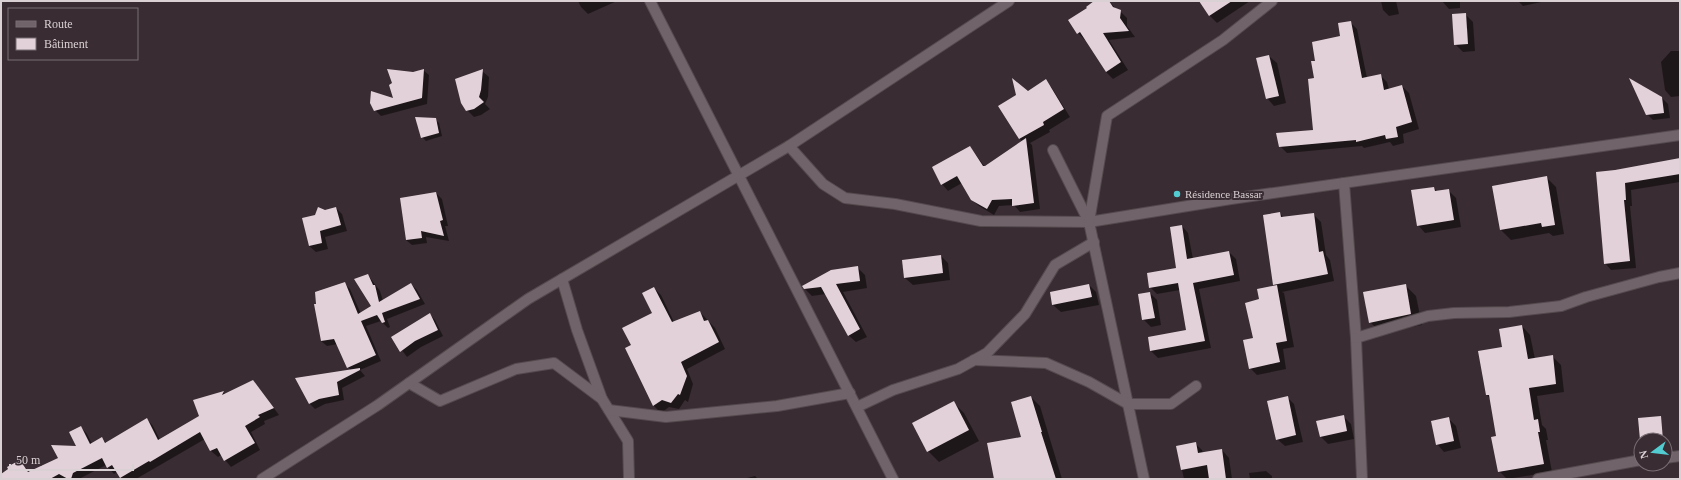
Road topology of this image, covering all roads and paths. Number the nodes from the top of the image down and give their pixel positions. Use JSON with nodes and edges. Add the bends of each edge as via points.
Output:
{"nodes":[{"id":1,"x":650,"y":1,"type":"edge"},
{"id":2,"x":1009,"y":1,"type":"edge"},
{"id":3,"x":1272,"y":1,"type":"edge"},
{"id":4,"x":1680,"y":136,"type":"edge"},
{"id":5,"x":789,"y":146,"type":"junction"},
{"id":6,"x":1053,"y":150,"type":"dead end"},
{"id":7,"x":740,"y":176,"type":"junction"},
{"id":8,"x":1344,"y":183,"type":"junction"},
{"id":9,"x":1089,"y":222,"type":"junction"},
{"id":10,"x":1094,"y":242,"type":"junction"},
{"id":11,"x":1680,"y":273,"type":"edge"},
{"id":12,"x":562,"y":280,"type":"junction"},
{"id":13,"x":1356,"y":338,"type":"junction"},
{"id":14,"x":974,"y":360,"type":"junction"},
{"id":15,"x":409,"y":383,"type":"junction"},
{"id":16,"x":1196,"y":386,"type":"dead end"},
{"id":17,"x":850,"y":393,"type":"junction"},
{"id":18,"x":602,"y":399,"type":"junction"},
{"id":19,"x":1128,"y":404,"type":"junction"},
{"id":20,"x":857,"y":407,"type":"junction"},
{"id":21,"x":610,"y":410,"type":"junction"},
{"id":22,"x":1633,"y":461,"type":"edge"},
{"id":23,"x":262,"y":479,"type":"edge"},
{"id":24,"x":629,"y":479,"type":"edge"},
{"id":25,"x":893,"y":479,"type":"edge"},
{"id":26,"x":1144,"y":479,"type":"edge"},
{"id":27,"x":1362,"y":479,"type":"edge"},
{"id":28,"x":1538,"y":479,"type":"edge"}],
"edges":[{"from":1,"to":7,"type":"street"},
{"from":2,"to":5,"type":"street"},
{"from":3,"to":9,"type":"street","via":[[1223,40],[1107,116]]},
{"from":4,"to":8,"type":"street"},
{"from":5,"to":7,"type":"street"},
{"from":5,"to":9,"type":"street","via":[[823,184],[844,198],[895,204],[981,221]]},
{"from":6,"to":9,"type":"street"},
{"from":7,"to":12,"type":"street"},
{"from":7,"to":17,"type":"street"},
{"from":8,"to":9,"type":"street"},
{"from":8,"to":13,"type":"street"},
{"from":9,"to":10,"type":"street"},
{"from":10,"to":14,"type":"street","via":[[1054,265],[1025,314],[987,353]]},
{"from":10,"to":19,"type":"street"},
{"from":11,"to":13,"type":"street","via":[[1561,306],[1509,312],[1428,316]]},
{"from":12,"to":15,"type":"street","via":[[528,299]]},
{"from":12,"to":18,"type":"street"},
{"from":13,"to":27,"type":"street"},
{"from":14,"to":19,"type":"street","via":[[1046,363],[1089,382]]},
{"from":14,"to":20,"type":"street","via":[[958,369],[893,390]]},
{"from":15,"to":18,"type":"street","via":[[440,400],[516,369],[554,363]]},
{"from":15,"to":23,"type":"street"},
{"from":16,"to":19,"type":"street","via":[[1170,404]]},
{"from":17,"to":20,"type":"street"},
{"from":17,"to":21,"type":"street","via":[[776,406],[666,417]]},
{"from":18,"to":21,"type":"street"},
{"from":19,"to":26,"type":"street"},
{"from":20,"to":25,"type":"street"},
{"from":21,"to":24,"type":"street","via":[[628,441]]},
{"from":22,"to":28,"type":"street"}]}
